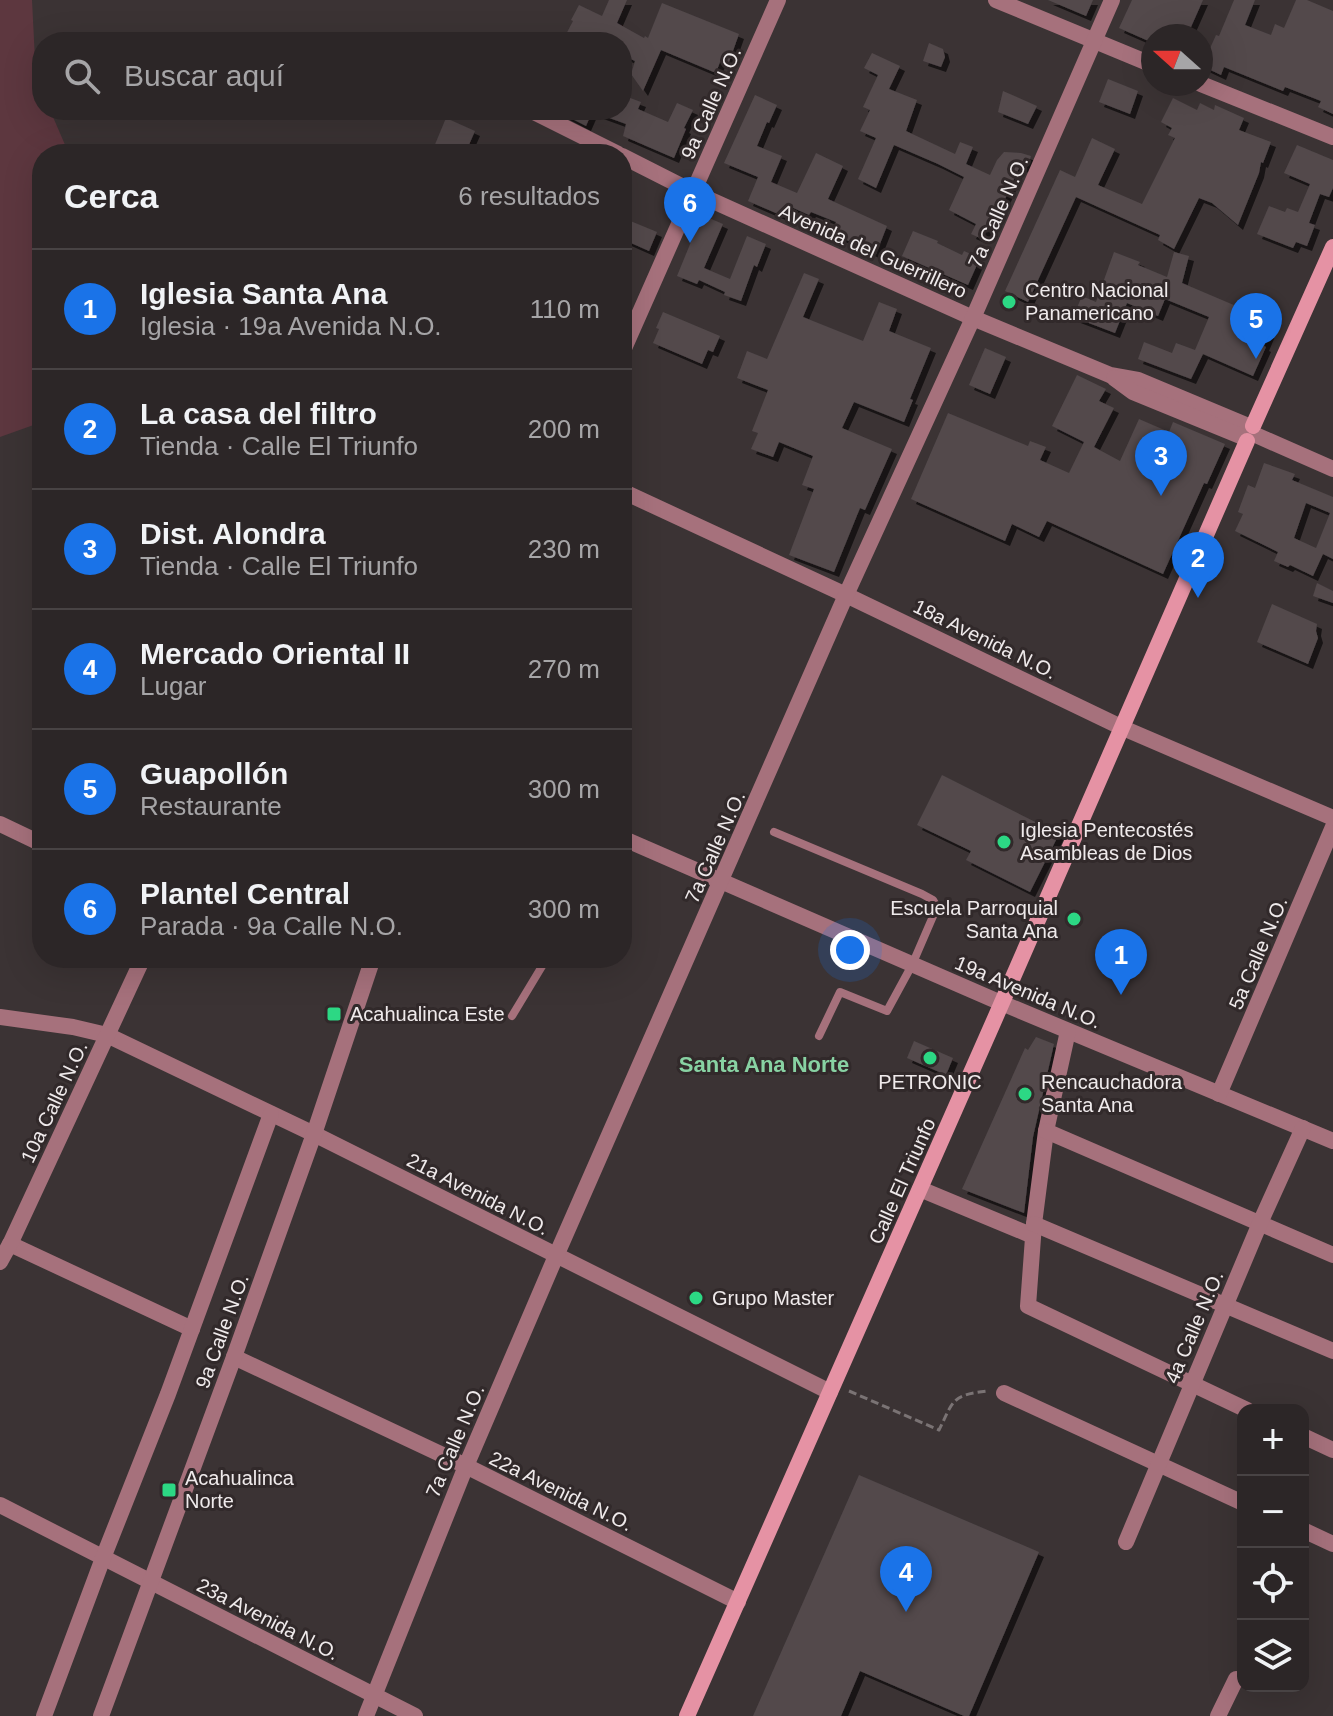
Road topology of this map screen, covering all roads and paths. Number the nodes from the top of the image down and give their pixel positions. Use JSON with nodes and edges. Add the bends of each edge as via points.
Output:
{"nodes":[{"id":1,"x":778,"y":0,"type":"edge"},
{"id":2,"x":996,"y":0,"type":"edge"},
{"id":3,"x":1112,"y":0,"type":"edge"},
{"id":4,"x":1095,"y":41,"type":"junction"},
{"id":5,"x":1141,"y":60,"type":"edge"},
{"id":6,"x":1213,"y":89,"type":"edge"},
{"id":7,"x":550,"y":120,"type":"edge"},
{"id":8,"x":1333,"y":137,"type":"edge"},
{"id":9,"x":598,"y":144,"type":"edge"},
{"id":10,"x":632,"y":161,"type":"edge"},
{"id":11,"x":693,"y":192,"type":"junction"},
{"id":12,"x":1333,"y":247,"type":"edge"},
{"id":13,"x":973,"y":318,"type":"junction"},
{"id":14,"x":632,"y":330,"type":"edge"},
{"id":15,"x":1250,"y":433,"type":"junction"},
{"id":16,"x":1333,"y":469,"type":"edge"},
{"id":17,"x":632,"y":496,"type":"edge"},
{"id":18,"x":846,"y":595,"type":"junction"},
{"id":19,"x":1123,"y":728,"type":"junction"},
{"id":20,"x":1333,"y":818,"type":"edge"},
{"id":21,"x":0,"y":824,"type":"edge"},
{"id":22,"x":1333,"y":827,"type":"edge"},
{"id":23,"x":774,"y":832,"type":"dead end"},
{"id":24,"x":32,"y":839,"type":"edge"},
{"id":25,"x":632,"y":843,"type":"edge"},
{"id":26,"x":722,"y":882,"type":"junction"},
{"id":27,"x":912,"y":965,"type":"junction"},
{"id":28,"x":138,"y":968,"type":"edge"},
{"id":29,"x":370,"y":968,"type":"edge"},
{"id":30,"x":541,"y":968,"type":"edge"},
{"id":31,"x":1001,"y":1003,"type":"junction"},
{"id":32,"x":512,"y":1016,"type":"dead end"},
{"id":33,"x":0,"y":1017,"type":"edge"},
{"id":34,"x":1068,"y":1031,"type":"junction"},
{"id":35,"x":107,"y":1035,"type":"junction"},
{"id":36,"x":819,"y":1036,"type":"dead end"},
{"id":37,"x":1219,"y":1094,"type":"junction"},
{"id":38,"x":271,"y":1114,"type":"junction"},
{"id":39,"x":1303,"y":1128,"type":"junction"},
{"id":40,"x":1046,"y":1131,"type":"junction"},
{"id":41,"x":314,"y":1134,"type":"junction"},
{"id":42,"x":1333,"y":1141,"type":"edge"},
{"id":43,"x":920,"y":1189,"type":"junction"},
{"id":44,"x":1260,"y":1223,"type":"junction"},
{"id":45,"x":1033,"y":1230,"type":"junction"},
{"id":46,"x":10,"y":1244,"type":"junction"},
{"id":47,"x":1333,"y":1255,"type":"edge"},
{"id":48,"x":556,"y":1256,"type":"junction"},
{"id":49,"x":0,"y":1262,"type":"edge"},
{"id":50,"x":1225,"y":1306,"type":"junction"},
{"id":51,"x":192,"y":1329,"type":"junction"},
{"id":52,"x":1333,"y":1351,"type":"edge"},
{"id":53,"x":234,"y":1357,"type":"junction"},
{"id":54,"x":1192,"y":1384,"type":"junction"},
{"id":55,"x":832,"y":1388,"type":"junction"},
{"id":56,"x":1004,"y":1393,"type":"joint"},
{"id":57,"x":1237,"y":1405,"type":"edge"},
{"id":58,"x":1309,"y":1439,"type":"edge"},
{"id":59,"x":1333,"y":1450,"type":"edge"},
{"id":60,"x":1158,"y":1464,"type":"junction"},
{"id":61,"x":466,"y":1466,"type":"junction"},
{"id":62,"x":1237,"y":1500,"type":"edge"},
{"id":63,"x":0,"y":1505,"type":"edge"},
{"id":64,"x":1309,"y":1533,"type":"edge"},
{"id":65,"x":1126,"y":1542,"type":"dead end"},
{"id":66,"x":1333,"y":1544,"type":"edge"},
{"id":67,"x":103,"y":1558,"type":"junction"},
{"id":68,"x":150,"y":1582,"type":"junction"},
{"id":69,"x":738,"y":1602,"type":"junction"},
{"id":70,"x":1236,"y":1679,"type":"dead end"},
{"id":71,"x":374,"y":1695,"type":"junction"},
{"id":72,"x":44,"y":1716,"type":"edge"},
{"id":73,"x":101,"y":1716,"type":"edge"},
{"id":74,"x":366,"y":1716,"type":"edge"},
{"id":75,"x":415,"y":1716,"type":"edge"},
{"id":76,"x":687,"y":1716,"type":"edge"},
{"id":77,"x":1218,"y":1716,"type":"edge"}],
"edges":[{"from":1,"to":11,"type":"street","name":"9a Calle N.O."},
{"from":2,"to":4,"type":"street"},
{"from":3,"to":4,"type":"street","name":"7a Calle N.O."},
{"from":4,"to":5,"type":"street"},
{"from":4,"to":13,"type":"street","name":"7a Calle N.O."},
{"from":6,"to":8,"type":"street"},
{"from":7,"to":9,"type":"street","name":"Avenida del Guerrillero"},
{"from":10,"to":11,"type":"street","name":"Avenida del Guerrillero"},
{"from":11,"to":13,"type":"street","name":"Avenida del Guerrillero"},
{"from":11,"to":14,"type":"street","name":"9a Calle N.O."},
{"from":12,"to":15,"type":"main road","name":"Calle El Triunfo"},
{"from":13,"to":15,"type":"street","name":"Avenida del Guerrillero","via":[[1110,375],[1138,380]]},
{"from":13,"to":18,"type":"street","name":"7a Calle N.O."},
{"from":15,"to":16,"type":"street","name":"Avenida del Guerrillero"},
{"from":15,"to":19,"type":"main road","name":"Calle El Triunfo"},
{"from":17,"to":18,"type":"street","name":"18a Avenida N.O."},
{"from":18,"to":19,"type":"street","name":"18a Avenida N.O."},
{"from":18,"to":26,"type":"street","name":"7a Calle N.O."},
{"from":19,"to":20,"type":"street","name":"18a Avenida N.O."},
{"from":19,"to":31,"type":"main road","name":"Calle El Triunfo"},
{"from":21,"to":24,"type":"street"},
{"from":22,"to":37,"type":"street","name":"5a Calle N.O."},
{"from":23,"to":27,"type":"lane","via":[[933,900],[937,907]]},
{"from":25,"to":26,"type":"street","name":"19a Avenida N.O."},
{"from":26,"to":27,"type":"street","name":"19a Avenida N.O."},
{"from":26,"to":48,"type":"street","name":"7a Calle N.O."},
{"from":27,"to":31,"type":"street","name":"19a Avenida N.O."},
{"from":27,"to":36,"type":"lane","via":[[887,1011],[840,992]]},
{"from":28,"to":35,"type":"street","name":"10a Calle N.O."},
{"from":29,"to":41,"type":"street","name":"9a Calle N.O."},
{"from":30,"to":32,"type":"lane"},
{"from":31,"to":34,"type":"street","name":"19a Avenida N.O."},
{"from":31,"to":43,"type":"main road","name":"Calle El Triunfo"},
{"from":33,"to":35,"type":"street","name":"21a Avenida N.O."},
{"from":34,"to":37,"type":"street","name":"19a Avenida N.O."},
{"from":34,"to":40,"type":"street"},
{"from":35,"to":38,"type":"street","name":"21a Avenida N.O."},
{"from":35,"to":46,"type":"street","name":"10a Calle N.O."},
{"from":37,"to":39,"type":"street","name":"19a Avenida N.O."},
{"from":38,"to":41,"type":"street","name":"21a Avenida N.O."},
{"from":38,"to":51,"type":"street"},
{"from":39,"to":42,"type":"street","name":"19a Avenida N.O."},
{"from":39,"to":44,"type":"street","name":"4a Calle N.O."},
{"from":40,"to":44,"type":"street"},
{"from":40,"to":45,"type":"street"},
{"from":41,"to":48,"type":"street","name":"21a Avenida N.O."},
{"from":41,"to":53,"type":"street","name":"9a Calle N.O."},
{"from":43,"to":45,"type":"street"},
{"from":43,"to":55,"type":"main road","name":"Calle El Triunfo"},
{"from":44,"to":47,"type":"street"},
{"from":44,"to":50,"type":"street","name":"4a Calle N.O."},
{"from":45,"to":50,"type":"street"},
{"from":45,"to":54,"type":"street","via":[[1028,1306]]},
{"from":46,"to":49,"type":"street","name":"10a Calle N.O."},
{"from":46,"to":51,"type":"street"},
{"from":48,"to":55,"type":"street","name":"21a Avenida N.O."},
{"from":48,"to":61,"type":"street","name":"7a Calle N.O."},
{"from":50,"to":52,"type":"street"},
{"from":50,"to":54,"type":"street","name":"4a Calle N.O."},
{"from":51,"to":67,"type":"street"},
{"from":53,"to":61,"type":"street","name":"22a Avenida N.O."},
{"from":53,"to":68,"type":"street","name":"9a Calle N.O."},
{"from":54,"to":57,"type":"street"},
{"from":54,"to":60,"type":"street","name":"4a Calle N.O."},
{"from":55,"to":56,"type":"path","via":[[939,1430],[957,1397]]},
{"from":55,"to":69,"type":"main road","name":"Calle El Triunfo"},
{"from":56,"to":60,"type":"street"},
{"from":58,"to":59,"type":"street"},
{"from":60,"to":62,"type":"street"},
{"from":60,"to":65,"type":"street","name":"4a Calle N.O."},
{"from":61,"to":69,"type":"street","name":"22a Avenida N.O."},
{"from":61,"to":71,"type":"street","name":"7a Calle N.O."},
{"from":63,"to":67,"type":"street","name":"23a Avenida N.O."},
{"from":64,"to":66,"type":"street"},
{"from":67,"to":68,"type":"street","name":"23a Avenida N.O."},
{"from":67,"to":72,"type":"street"},
{"from":68,"to":71,"type":"street","name":"23a Avenida N.O."},
{"from":68,"to":73,"type":"street","name":"9a Calle N.O."},
{"from":69,"to":76,"type":"main road","name":"Calle El Triunfo"},
{"from":70,"to":77,"type":"street"},
{"from":71,"to":74,"type":"street","name":"7a Calle N.O."},
{"from":71,"to":75,"type":"street","name":"23a Avenida N.O."}]}
